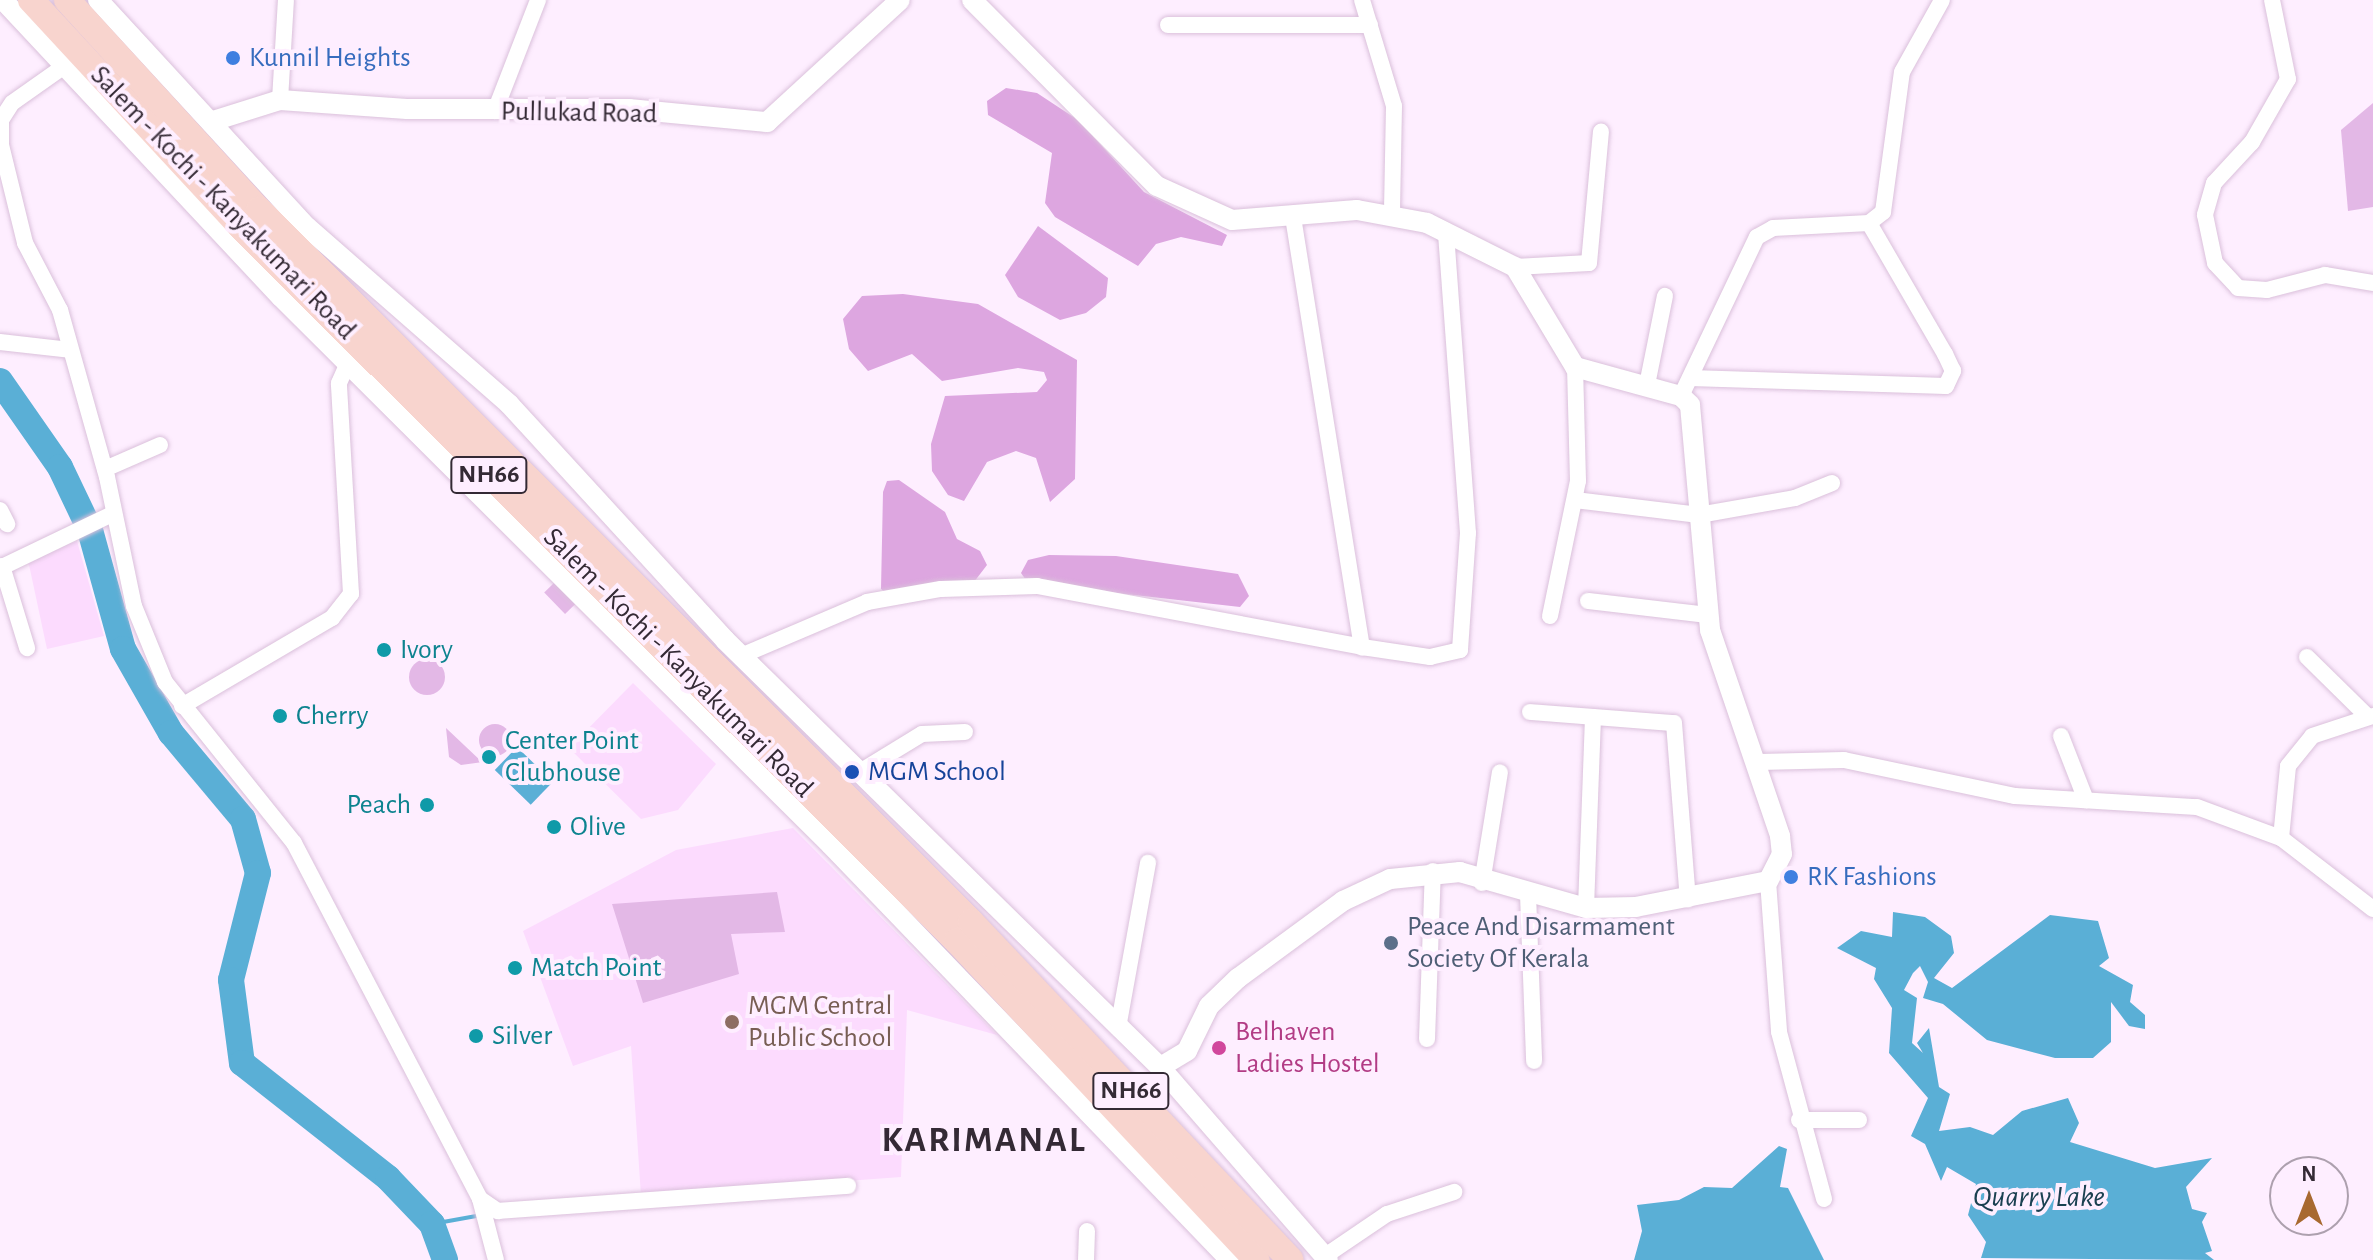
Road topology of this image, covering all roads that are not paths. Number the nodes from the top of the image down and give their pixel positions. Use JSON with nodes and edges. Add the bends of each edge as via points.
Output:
{"nodes":[{"id":1,"x":3,"y":0,"type":"edge"},
{"id":2,"x":67,"y":0,"type":"edge"},
{"id":3,"x":98,"y":0,"type":"edge"},
{"id":4,"x":286,"y":0,"type":"edge"},
{"id":5,"x":538,"y":0,"type":"edge"},
{"id":6,"x":900,"y":0,"type":"edge"},
{"id":7,"x":972,"y":0,"type":"edge"},
{"id":8,"x":1362,"y":0,"type":"edge"},
{"id":9,"x":1942,"y":0,"type":"edge"},
{"id":10,"x":2272,"y":0,"type":"edge"},
{"id":11,"x":30,"y":5,"type":"edge"},
{"id":12,"x":1168,"y":25,"type":"dead end"},
{"id":13,"x":1370,"y":25,"type":"junction"},
{"id":14,"x":63,"y":67,"type":"junction"},
{"id":15,"x":280,"y":100,"type":"junction"},
{"id":16,"x":495,"y":111,"type":"junction"},
{"id":17,"x":213,"y":121,"type":"junction"},
{"id":18,"x":1601,"y":132,"type":"dead end"},
{"id":19,"x":1392,"y":211,"type":"junction"},
{"id":20,"x":1293,"y":217,"type":"junction"},
{"id":21,"x":1869,"y":223,"type":"junction"},
{"id":22,"x":1446,"y":232,"type":"junction"},
{"id":23,"x":1515,"y":267,"type":"junction"},
{"id":24,"x":2373,"y":283,"type":"edge"},
{"id":25,"x":1665,"y":296,"type":"dead end"},
{"id":26,"x":0,"y":342,"type":"edge"},
{"id":27,"x":70,"y":350,"type":"junction"},
{"id":28,"x":347,"y":365,"type":"junction"},
{"id":29,"x":1575,"y":367,"type":"junction"},
{"id":30,"x":1647,"y":385,"type":"junction"},
{"id":31,"x":1686,"y":387,"type":"junction"},
{"id":32,"x":160,"y":445,"type":"dead end"},
{"id":33,"x":105,"y":469,"type":"junction"},
{"id":34,"x":1832,"y":483,"type":"dead end"},
{"id":35,"x":1575,"y":500,"type":"junction"},
{"id":36,"x":1699,"y":515,"type":"junction"},
{"id":37,"x":105,"y":516,"type":"junction"},
{"id":38,"x":1,"y":567,"type":"edge"},
{"id":39,"x":1588,"y":601,"type":"dead end"},
{"id":40,"x":1708,"y":615,"type":"junction"},
{"id":41,"x":1550,"y":616,"type":"dead end"},
{"id":42,"x":1362,"y":647,"type":"junction"},
{"id":43,"x":27,"y":648,"type":"dead end"},
{"id":44,"x":743,"y":655,"type":"junction"},
{"id":45,"x":2307,"y":657,"type":"dead end"},
{"id":46,"x":182,"y":706,"type":"junction"},
{"id":47,"x":1530,"y":712,"type":"dead end"},
{"id":48,"x":2370,"y":716,"type":"edge"},
{"id":49,"x":1593,"y":717,"type":"junction"},
{"id":50,"x":965,"y":732,"type":"dead end"},
{"id":51,"x":2061,"y":736,"type":"dead end"},
{"id":52,"x":1759,"y":762,"type":"junction"},
{"id":53,"x":1500,"y":772,"type":"dead end"},
{"id":54,"x":858,"y":773,"type":"junction"},
{"id":55,"x":2086,"y":800,"type":"junction"},
{"id":56,"x":2281,"y":838,"type":"junction"},
{"id":57,"x":1148,"y":863,"type":"dead end"},
{"id":58,"x":1433,"y":871,"type":"junction"},
{"id":59,"x":1768,"y":881,"type":"junction"},
{"id":60,"x":1482,"y":883,"type":"junction"},
{"id":61,"x":1528,"y":894,"type":"junction"},
{"id":62,"x":1688,"y":899,"type":"junction"},
{"id":63,"x":1586,"y":908,"type":"junction"},
{"id":64,"x":2373,"y":909,"type":"edge"},
{"id":65,"x":1118,"y":1028,"type":"junction"},
{"id":66,"x":1427,"y":1039,"type":"dead end"},
{"id":67,"x":1534,"y":1061,"type":"dead end"},
{"id":68,"x":1160,"y":1067,"type":"junction"},
{"id":69,"x":1799,"y":1120,"type":"junction"},
{"id":70,"x":1859,"y":1120,"type":"dead end"},
{"id":71,"x":848,"y":1186,"type":"dead end"},
{"id":72,"x":1454,"y":1192,"type":"dead end"},
{"id":73,"x":480,"y":1199,"type":"junction"},
{"id":74,"x":1824,"y":1199,"type":"dead end"},
{"id":75,"x":1087,"y":1231,"type":"dead end"},
{"id":76,"x":1327,"y":1258,"type":"edge"},
{"id":77,"x":496,"y":1260,"type":"edge"},
{"id":78,"x":1086,"y":1260,"type":"edge"},
{"id":79,"x":1230,"y":1260,"type":"edge"},
{"id":80,"x":1257,"y":1260,"type":"edge"},
{"id":81,"x":1291,"y":1260,"type":"edge"}],
"edges":[{"from":1,"to":11,"type":"street"},
{"from":2,"to":81,"type":"highway","name":"Salem - Kochi - Kanyakumari Road","number":"NH66","via":[[259,210],[927,877]]},
{"from":3,"to":17,"type":"street"},
{"from":4,"to":15,"type":"street"},
{"from":5,"to":16,"type":"street"},
{"from":6,"to":16,"type":"street","name":"Pullukad Road","via":[[767,122],[629,109]]},
{"from":7,"to":20,"type":"street","via":[[1157,186],[1215,217]]},
{"from":8,"to":13,"type":"street"},
{"from":9,"to":21,"type":"street","via":[[1902,72],[1883,212]]},
{"from":10,"to":24,"type":"street","via":[[2288,79],[2278,105],[2214,183],[2205,215],[2215,263],[2238,288],[2267,290],[2325,275]]},
{"from":11,"to":14,"type":"street"},
{"from":11,"to":80,"type":"highway","name":"Salem - Kochi - Kanyakumari Road","number":"NH66","via":[[241,227],[957,941]]},
{"from":12,"to":13,"type":"street"},
{"from":13,"to":19,"type":"street","via":[[1394,106]]},
{"from":14,"to":27,"type":"street","via":[[12,103],[1,120],[1,145],[25,243],[60,310]]},
{"from":14,"to":28,"type":"street"},
{"from":15,"to":16,"type":"street","name":"Pullukad Road"},
{"from":15,"to":17,"type":"street","name":"Pullukad Road"},
{"from":17,"to":44,"type":"street","via":[[307,227],[509,404]]},
{"from":18,"to":23,"type":"street","via":[[1589,263]]},
{"from":19,"to":20,"type":"street"},
{"from":19,"to":22,"type":"street"},
{"from":20,"to":42,"type":"street"},
{"from":21,"to":31,"type":"street","via":[[1773,228],[1757,237]]},
{"from":21,"to":31,"type":"street","via":[[1945,354],[1953,371],[1946,386]]},
{"from":22,"to":23,"type":"street"},
{"from":22,"to":42,"type":"street","via":[[1468,533],[1467,628],[1460,650],[1430,657]]},
{"from":23,"to":29,"type":"street"},
{"from":25,"to":30,"type":"street"},
{"from":26,"to":27,"type":"street"},
{"from":27,"to":33,"type":"street"},
{"from":28,"to":46,"type":"street","via":[[339,383],[351,594],[332,618]]},
{"from":28,"to":79,"type":"street","via":[[831,845]]},
{"from":29,"to":30,"type":"street"},
{"from":29,"to":35,"type":"street"},
{"from":30,"to":31,"type":"street"},
{"from":31,"to":36,"type":"street","via":[[1698,442]]},
{"from":32,"to":33,"type":"street"},
{"from":33,"to":37,"type":"street"},
{"from":34,"to":36,"type":"street","via":[[1795,498]]},
{"from":35,"to":36,"type":"street"},
{"from":35,"to":41,"type":"street"},
{"from":36,"to":40,"type":"street"},
{"from":37,"to":38,"type":"street"},
{"from":37,"to":46,"type":"street","via":[[138,619]]},
{"from":38,"to":43,"type":"street"},
{"from":39,"to":40,"type":"street"},
{"from":40,"to":52,"type":"street","via":[[1718,667]]},
{"from":42,"to":44,"type":"street","via":[[1037,586],[941,589],[867,602]]},
{"from":44,"to":54,"type":"street"},
{"from":45,"to":48,"type":"street"},
{"from":46,"to":73,"type":"street","via":[[294,843]]},
{"from":47,"to":49,"type":"street"},
{"from":48,"to":56,"type":"street","via":[[2312,736],[2288,766]]},
{"from":49,"to":62,"type":"street","via":[[1674,723]]},
{"from":49,"to":63,"type":"street"},
{"from":50,"to":54,"type":"street","via":[[922,734]]},
{"from":51,"to":55,"type":"street"},
{"from":52,"to":55,"type":"street","via":[[1844,760],[2015,796]]},
{"from":52,"to":59,"type":"street","via":[[1782,854]]},
{"from":53,"to":60,"type":"street"},
{"from":54,"to":65,"type":"street"},
{"from":55,"to":56,"type":"street","via":[[2197,807]]},
{"from":56,"to":64,"type":"street"},
{"from":57,"to":65,"type":"street"},
{"from":58,"to":60,"type":"street"},
{"from":58,"to":66,"type":"street"},
{"from":58,"to":68,"type":"street","via":[[1390,879],[1343,901],[1238,978],[1209,1006],[1187,1051]]},
{"from":59,"to":62,"type":"street"},
{"from":59,"to":69,"type":"street","via":[[1776,1010]]},
{"from":60,"to":61,"type":"street"},
{"from":61,"to":63,"type":"street"},
{"from":61,"to":67,"type":"street"},
{"from":62,"to":63,"type":"street"},
{"from":65,"to":68,"type":"street"},
{"from":68,"to":76,"type":"street"},
{"from":69,"to":70,"type":"street"},
{"from":69,"to":74,"type":"street"},
{"from":71,"to":73,"type":"street","via":[[498,1211]]},
{"from":72,"to":76,"type":"street","via":[[1387,1214]]},
{"from":73,"to":77,"type":"street"},
{"from":75,"to":78,"type":"street"}]}
